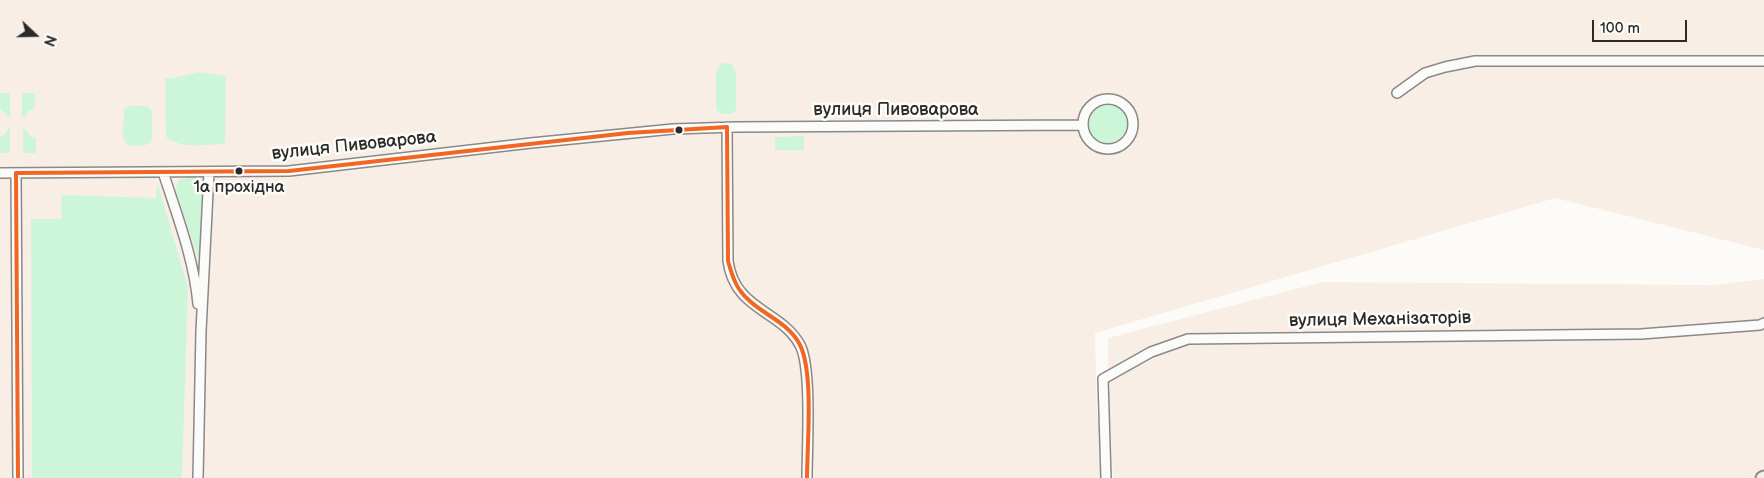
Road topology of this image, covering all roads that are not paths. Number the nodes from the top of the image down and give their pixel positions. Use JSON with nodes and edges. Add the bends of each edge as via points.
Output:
{"nodes":[{"id":1,"x":1764,"y":60,"type":"edge"},
{"id":2,"x":1397,"y":92,"type":"dead end"},
{"id":3,"x":1083,"y":121,"type":"junction"},
{"id":4,"x":727,"y":128,"type":"junction"},
{"id":5,"x":163,"y":172,"type":"junction"},
{"id":6,"x":209,"y":172,"type":"junction"},
{"id":7,"x":0,"y":173,"type":"edge"},
{"id":8,"x":16,"y":173,"type":"junction"},
{"id":9,"x":1764,"y":322,"type":"edge"},
{"id":10,"x":201,"y":331,"type":"junction"},
{"id":11,"x":18,"y":478,"type":"edge"},
{"id":12,"x":198,"y":478,"type":"edge"},
{"id":13,"x":807,"y":478,"type":"edge"},
{"id":14,"x":1106,"y":478,"type":"edge"}],
"edges":[{"from":1,"to":2,"type":"street","via":[[1475,61],[1425,73]]},
{"from":3,"to":3,"type":"street","via":[[1086,138],[1104,149],[1122,145],[1133,127],[1129,111],[1121,102],[1112,99],[1094,102],[1088,107]]},
{"from":3,"to":4,"type":"street","name":"вулиця Пивоварова","via":[[1065,125]]},
{"from":4,"to":6,"type":"street","name":"вулиця Пивоварова","via":[[628,133],[289,170]]},
{"from":4,"to":13,"type":"street","via":[[730,273],[743,296],[792,332],[802,348],[807,379]]},
{"from":5,"to":6,"type":"street","name":"вулиця Пивоварова"},
{"from":5,"to":8,"type":"street","name":"вулиця Пивоварова"},
{"from":5,"to":10,"type":"street","via":[[192,265]]},
{"from":6,"to":10,"type":"street"},
{"from":7,"to":8,"type":"street","name":"вулиця Пивоварова"},
{"from":8,"to":11,"type":"street"},
{"from":9,"to":14,"type":"street","name":"вулиця Механізаторів","via":[[1760,325],[1641,334],[1188,339],[1151,352],[1103,379]]},
{"from":10,"to":12,"type":"street"}]}
